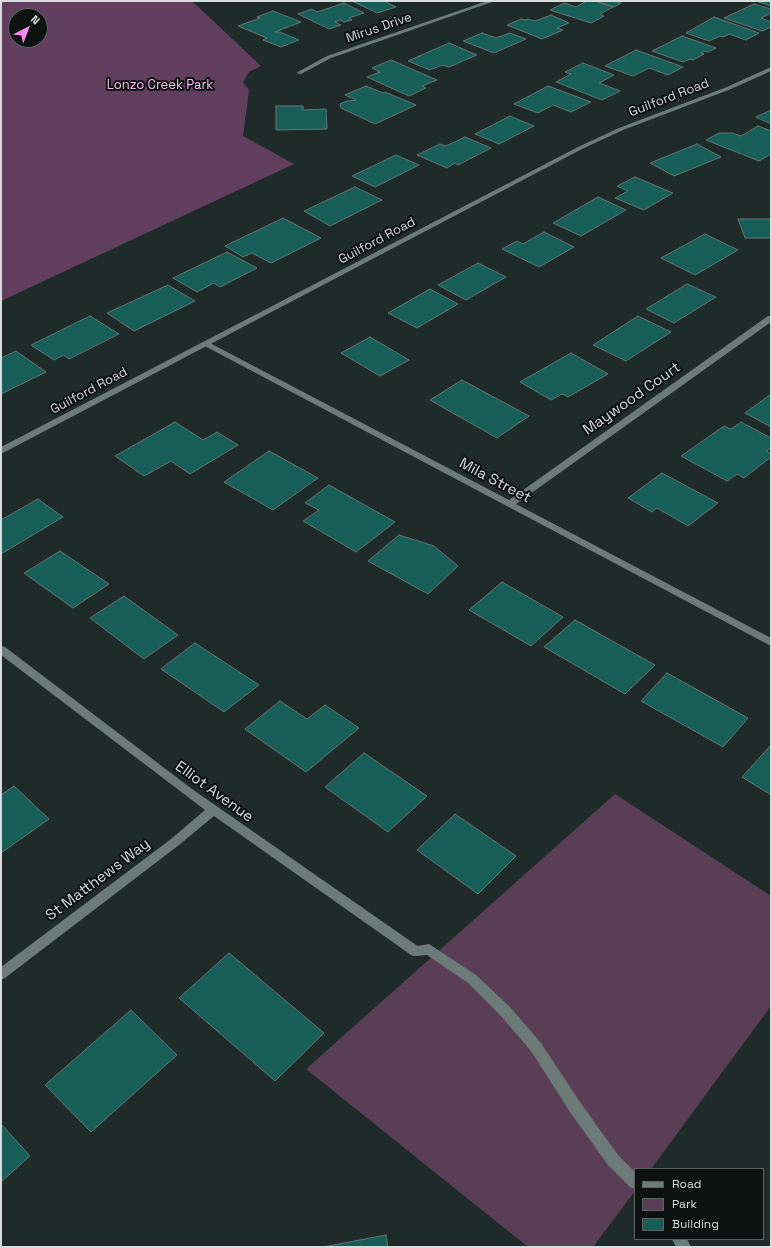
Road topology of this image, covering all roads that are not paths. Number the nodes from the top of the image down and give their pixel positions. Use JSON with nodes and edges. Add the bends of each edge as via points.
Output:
{"nodes":[{"id":1,"x":492,"y":1,"type":"edge"},
{"id":2,"x":771,"y":68,"type":"edge"},
{"id":3,"x":299,"y":73,"type":"dead end"},
{"id":4,"x":771,"y":318,"type":"edge"},
{"id":5,"x":205,"y":344,"type":"junction"},
{"id":6,"x":1,"y":451,"type":"edge"},
{"id":7,"x":508,"y":504,"type":"junction"},
{"id":8,"x":771,"y":642,"type":"edge"},
{"id":9,"x":1,"y":650,"type":"edge"},
{"id":10,"x":213,"y":810,"type":"junction"},
{"id":11,"x":1,"y":974,"type":"edge"},
{"id":12,"x":634,"y":1181,"type":"edge"}],
"edges":[{"from":1,"to":3,"type":"street","name":"Mirus Drive","via":[[329,57]]},
{"from":2,"to":5,"type":"street","name":"Guilford Road","via":[[729,88],[621,129],[580,148]]},
{"from":4,"to":7,"type":"street","name":"Maywood Court"},
{"from":5,"to":6,"type":"street","name":"Guilford Road"},
{"from":5,"to":7,"type":"street","name":"Mila Street"},
{"from":7,"to":8,"type":"street","name":"Mila Street"},
{"from":9,"to":10,"type":"street","name":"Elliot Avenue"},
{"from":10,"to":11,"type":"street","name":"St Matthews Way","via":[[175,842]]},
{"from":10,"to":12,"type":"street","name":"Elliot Avenue","via":[[415,951],[429,949],[472,979],[505,1011],[536,1047],[613,1160]]}]}
